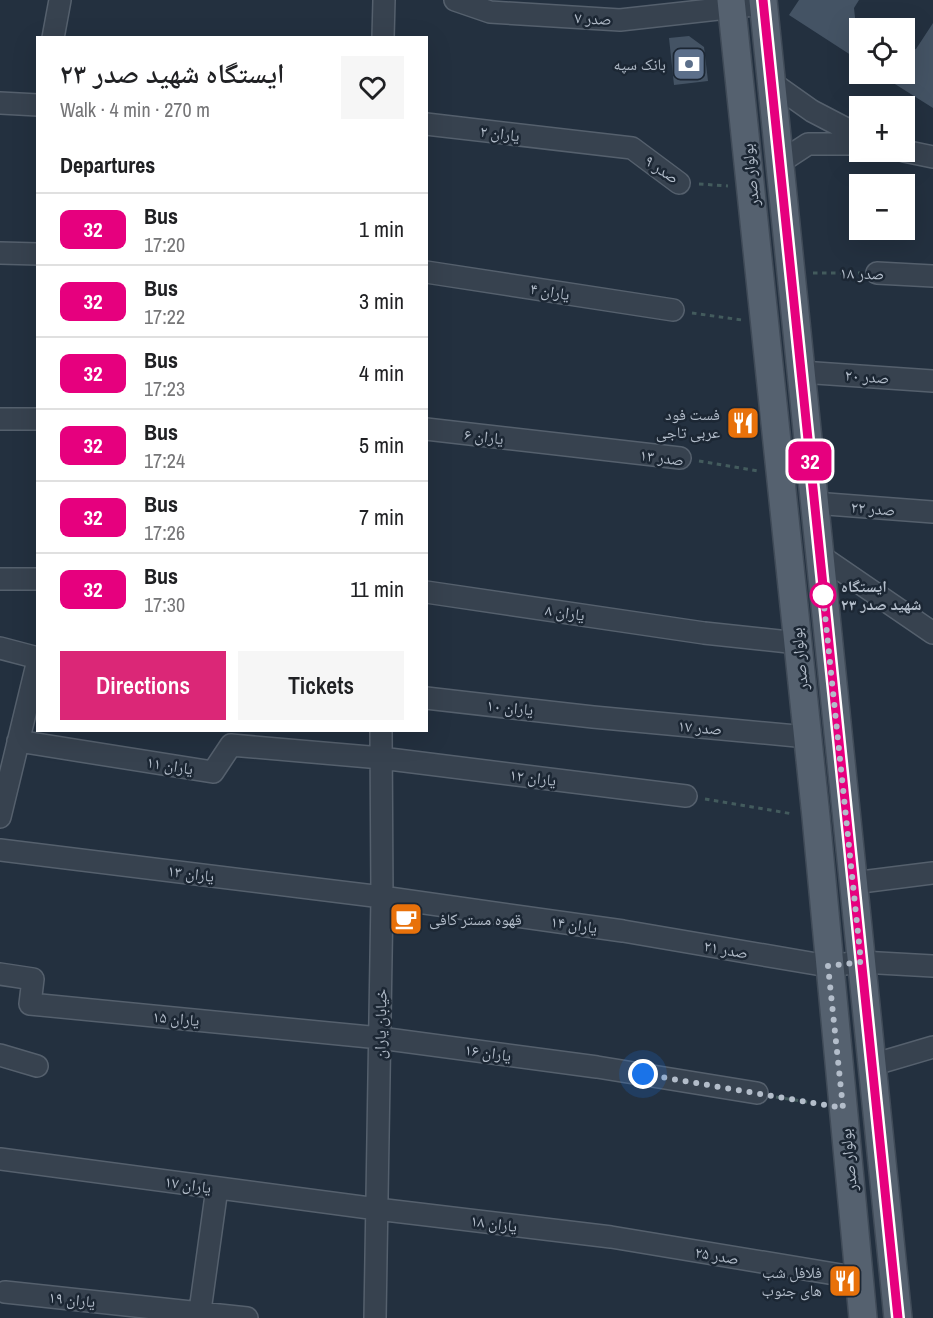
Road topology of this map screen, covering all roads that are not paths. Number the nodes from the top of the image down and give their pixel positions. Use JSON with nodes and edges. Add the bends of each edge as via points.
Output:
{"nodes":[{"id":1,"x":60,"y":0,"type":"edge"},
{"id":2,"x":384,"y":0,"type":"edge"},
{"id":3,"x":455,"y":0,"type":"edge"},
{"id":4,"x":763,"y":2,"type":"edge"},
{"id":5,"x":732,"y":4,"type":"edge"},
{"id":6,"x":53,"y":36,"type":"edge"},
{"id":7,"x":383,"y":36,"type":"edge"},
{"id":8,"x":771,"y":82,"type":"junction"},
{"id":9,"x":0,"y":104,"type":"edge"},
{"id":10,"x":36,"y":105,"type":"edge"},
{"id":11,"x":428,"y":124,"type":"edge"},
{"id":12,"x":849,"y":130,"type":"edge"},
{"id":13,"x":575,"y":141,"type":"joint"},
{"id":14,"x":849,"y":144,"type":"edge"},
{"id":15,"x":915,"y":154,"type":"edge"},
{"id":16,"x":933,"y":158,"type":"edge"},
{"id":17,"x":779,"y":163,"type":"junction"},
{"id":18,"x":679,"y":183,"type":"road end"},
{"id":19,"x":0,"y":253,"type":"edge"},
{"id":20,"x":36,"y":254,"type":"edge"},
{"id":21,"x":428,"y":272,"type":"edge"},
{"id":22,"x":877,"y":273,"type":"road end"},
{"id":23,"x":933,"y":276,"type":"edge"},
{"id":24,"x":673,"y":310,"type":"road end"},
{"id":25,"x":801,"y":372,"type":"junction"},
{"id":26,"x":933,"y":381,"type":"edge"},
{"id":27,"x":36,"y":418,"type":"edge"},
{"id":28,"x":0,"y":419,"type":"edge"},
{"id":29,"x":428,"y":429,"type":"edge"},
{"id":30,"x":543,"y":444,"type":"joint"},
{"id":31,"x":680,"y":458,"type":"road end"},
{"id":32,"x":814,"y":504,"type":"junction"},
{"id":33,"x":933,"y":512,"type":"edge"},
{"id":34,"x":819,"y":555,"type":"junction"},
{"id":35,"x":0,"y":579,"type":"edge"},
{"id":36,"x":36,"y":579,"type":"edge"},
{"id":37,"x":428,"y":592,"type":"edge"},
{"id":38,"x":933,"y":633,"type":"edge"},
{"id":39,"x":798,"y":643,"type":"junction"},
{"id":40,"x":0,"y":648,"type":"edge"},
{"id":41,"x":36,"y":658,"type":"edge"},
{"id":42,"x":36,"y":667,"type":"edge"},
{"id":43,"x":428,"y":698,"type":"edge"},
{"id":44,"x":593,"y":717,"type":"joint"},
{"id":45,"x":381,"y":732,"type":"edge"},
{"id":46,"x":807,"y":737,"type":"junction"},
{"id":47,"x":18,"y":741,"type":"junction"},
{"id":48,"x":381,"y":758,"type":"junction"},
{"id":49,"x":686,"y":796,"type":"road end"},
{"id":50,"x":0,"y":817,"type":"edge"},
{"id":51,"x":0,"y":850,"type":"edge"},
{"id":52,"x":933,"y":873,"type":"edge"},
{"id":53,"x":853,"y":883,"type":"junction"},
{"id":54,"x":382,"y":897,"type":"junction"},
{"id":55,"x":623,"y":931,"type":"joint"},
{"id":56,"x":861,"y":962,"type":"junction"},
{"id":57,"x":828,"y":966,"type":"junction"},
{"id":58,"x":933,"y":966,"type":"edge"},
{"id":59,"x":0,"y":974,"type":"edge"},
{"id":60,"x":380,"y":1038,"type":"junction"},
{"id":61,"x":933,"y":1047,"type":"edge"},
{"id":62,"x":0,"y":1056,"type":"edge"},
{"id":63,"x":872,"y":1065,"type":"junction"},
{"id":64,"x":37,"y":1066,"type":"dead end"},
{"id":65,"x":757,"y":1094,"type":"road end"},
{"id":66,"x":0,"y":1159,"type":"edge"},
{"id":67,"x":217,"y":1188,"type":"junction"},
{"id":68,"x":377,"y":1209,"type":"junction"},
{"id":69,"x":611,"y":1237,"type":"joint"},
{"id":70,"x":859,"y":1278,"type":"junction"},
{"id":71,"x":5,"y":1292,"type":"dead end"},
{"id":72,"x":199,"y":1315,"type":"edge"},
{"id":73,"x":247,"y":1318,"type":"edge"},
{"id":74,"x":375,"y":1318,"type":"edge"},
{"id":75,"x":863,"y":1318,"type":"edge"},
{"id":76,"x":898,"y":1318,"type":"edge"}],
"edges":[{"from":1,"to":6,"type":"street"},
{"from":2,"to":7,"type":"street"},
{"from":3,"to":5,"type":"street","name":"صدر ۷","via":[[490,12],[620,20]]},
{"from":4,"to":5,"type":"street","name":"صدر ۷"},
{"from":4,"to":8,"type":"main road","name":"بولوار صدر"},
{"from":5,"to":39,"type":"main road","name":"بولوار صدر"},
{"from":8,"to":12,"type":"street","via":[[812,111]]},
{"from":8,"to":17,"type":"main road","name":"بولوار صدر"},
{"from":9,"to":10,"type":"street"},
{"from":11,"to":13,"type":"street","name":"یاران ۲"},
{"from":13,"to":18,"type":"street","name":"صدر ۹","via":[[632,148]]},
{"from":14,"to":17,"type":"street","via":[[808,144]]},
{"from":15,"to":16,"type":"street"},
{"from":17,"to":25,"type":"main road","name":"بولوار صدر"},
{"from":19,"to":20,"type":"street"},
{"from":21,"to":24,"type":"street","name":"یاران ۴"},
{"from":22,"to":23,"type":"street","name":"صدر ۱۸"},
{"from":25,"to":26,"type":"street","name":"صدر ۲۰"},
{"from":25,"to":32,"type":"main road","name":"بولوار صدر"},
{"from":27,"to":28,"type":"street"},
{"from":29,"to":30,"type":"street","name":"یاران ۶"},
{"from":30,"to":31,"type":"street","name":"صدر ۱۳"},
{"from":32,"to":33,"type":"street","name":"صدر ۲۲"},
{"from":32,"to":34,"type":"main road","name":"بولوار صدر"},
{"from":34,"to":38,"type":"street"},
{"from":34,"to":53,"type":"main road","name":"بولوار صدر"},
{"from":35,"to":36,"type":"street"},
{"from":37,"to":39,"type":"street","name":"یاران ۸"},
{"from":39,"to":46,"type":"main road","name":"بولوار صدر"},
{"from":40,"to":41,"type":"street"},
{"from":42,"to":47,"type":"street"},
{"from":43,"to":44,"type":"street","name":"یاران ۱۰"},
{"from":44,"to":46,"type":"street","name":"صدر ۱۷"},
{"from":45,"to":48,"type":"street","name":"خیابان یاران"},
{"from":46,"to":57,"type":"main road","name":"بولوار صدر"},
{"from":47,"to":48,"type":"street","name":"یاران ۱۱","via":[[213,772],[231,745]]},
{"from":47,"to":50,"type":"street"},
{"from":48,"to":49,"type":"street","name":"یاران ۱۲"},
{"from":48,"to":54,"type":"street","name":"خیابان یاران"},
{"from":51,"to":54,"type":"street","name":"یاران ۱۳"},
{"from":52,"to":53,"type":"street"},
{"from":53,"to":56,"type":"main road","name":"بولوار صدر"},
{"from":54,"to":55,"type":"street","name":"یاران ۱۴"},
{"from":54,"to":60,"type":"street","name":"خیابان یاران"},
{"from":55,"to":57,"type":"street","name":"صدر ۲۱"},
{"from":56,"to":57,"type":"street","name":"صدر ۲۱"},
{"from":56,"to":58,"type":"street","name":"صدر ۲۱"},
{"from":56,"to":63,"type":"main road","name":"بولوار صدر"},
{"from":57,"to":70,"type":"main road","name":"بولوار صدر"},
{"from":59,"to":60,"type":"street","name":"یاران ۱۵","via":[[33,979],[30,1004]]},
{"from":60,"to":65,"type":"street","name":"یاران ۱۶","via":[[597,1067]]},
{"from":60,"to":68,"type":"street","name":"خیابان یاران"},
{"from":61,"to":63,"type":"street"},
{"from":62,"to":64,"type":"street"},
{"from":63,"to":76,"type":"main road","name":"بولوار صدر"},
{"from":66,"to":67,"type":"street","name":"یاران ۱۷"},
{"from":67,"to":68,"type":"street","name":"یاران ۱۷"},
{"from":67,"to":72,"type":"street"},
{"from":68,"to":69,"type":"street","name":"یاران ۱۸"},
{"from":68,"to":74,"type":"street","name":"خیابان یاران"},
{"from":69,"to":70,"type":"street","name":"صدر ۲۵"},
{"from":70,"to":75,"type":"main road","name":"بولوار صدر"},
{"from":71,"to":72,"type":"street","name":"یاران ۱۹"},
{"from":72,"to":73,"type":"street","name":"یاران ۱۹"}]}
